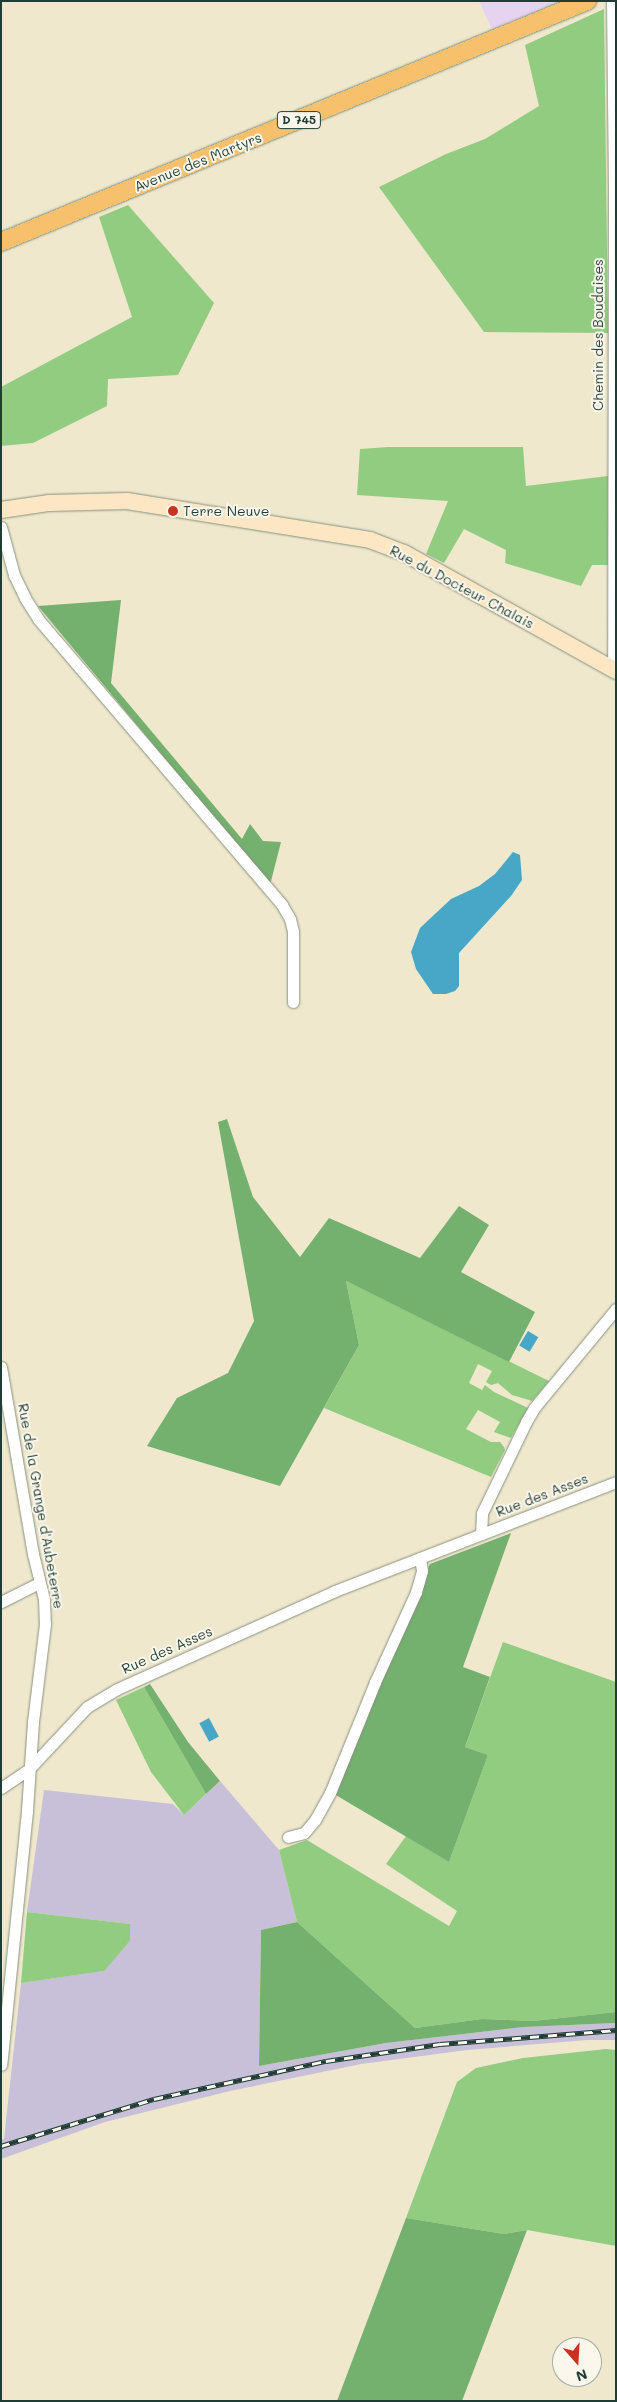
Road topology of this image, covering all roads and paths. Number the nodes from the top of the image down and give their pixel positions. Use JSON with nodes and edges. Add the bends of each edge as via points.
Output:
{"nodes":[{"id":1,"x":588,"y":1,"type":"edge"},
{"id":2,"x":612,"y":1,"type":"edge"},
{"id":3,"x":1,"y":242,"type":"edge"},
{"id":4,"x":1,"y":510,"type":"edge"},
{"id":5,"x":1,"y":526,"type":"edge"},
{"id":6,"x":614,"y":670,"type":"edge"},
{"id":7,"x":294,"y":1002,"type":"dead end"},
{"id":8,"x":616,"y":1309,"type":"edge"},
{"id":9,"x":1,"y":1367,"type":"edge"},
{"id":10,"x":616,"y":1482,"type":"edge"},
{"id":11,"x":481,"y":1534,"type":"junction"},
{"id":12,"x":420,"y":1558,"type":"junction"},
{"id":13,"x":39,"y":1583,"type":"junction"},
{"id":14,"x":1,"y":1602,"type":"edge"},
{"id":15,"x":30,"y":1769,"type":"junction"},
{"id":16,"x":1,"y":1788,"type":"edge"},
{"id":17,"x":288,"y":1838,"type":"dead end"},
{"id":18,"x":4,"y":2005,"type":"edge"},
{"id":19,"x":1,"y":2065,"type":"edge"}],
"edges":[{"from":1,"to":3,"type":"main road","name":"Avenue des Martyrs","number":"D 745"},
{"from":2,"to":6,"type":"street","name":"Chemin des Boudaises"},
{"from":4,"to":6,"type":"main road","name":"Rue du Docteur Chalais","via":[[50,503],[127,501],[370,540],[404,553]]},
{"from":5,"to":7,"type":"street","via":[[14,575],[38,618],[282,905],[293,931]]},
{"from":8,"to":11,"type":"street","via":[[534,1408],[482,1513]]},
{"from":9,"to":13,"type":"street","name":"Rue de la Grange d'Aubeterre"},
{"from":10,"to":11,"type":"street","name":"Rue des Asses"},
{"from":11,"to":12,"type":"street","name":"Rue des Asses"},
{"from":12,"to":15,"type":"street","name":"Rue des Asses","via":[[318,1598],[103,1696],[87,1707]]},
{"from":12,"to":17,"type":"street","via":[[422,1571],[416,1592],[330,1793],[304,1833]]},
{"from":13,"to":14,"type":"street"},
{"from":13,"to":15,"type":"street","name":"Rue de la Grange d'Aubeterre","via":[[44,1599],[45,1624]]},
{"from":15,"to":16,"type":"street","name":"Rue des Asses"},
{"from":15,"to":18,"type":"street"},
{"from":18,"to":19,"type":"street"}]}
